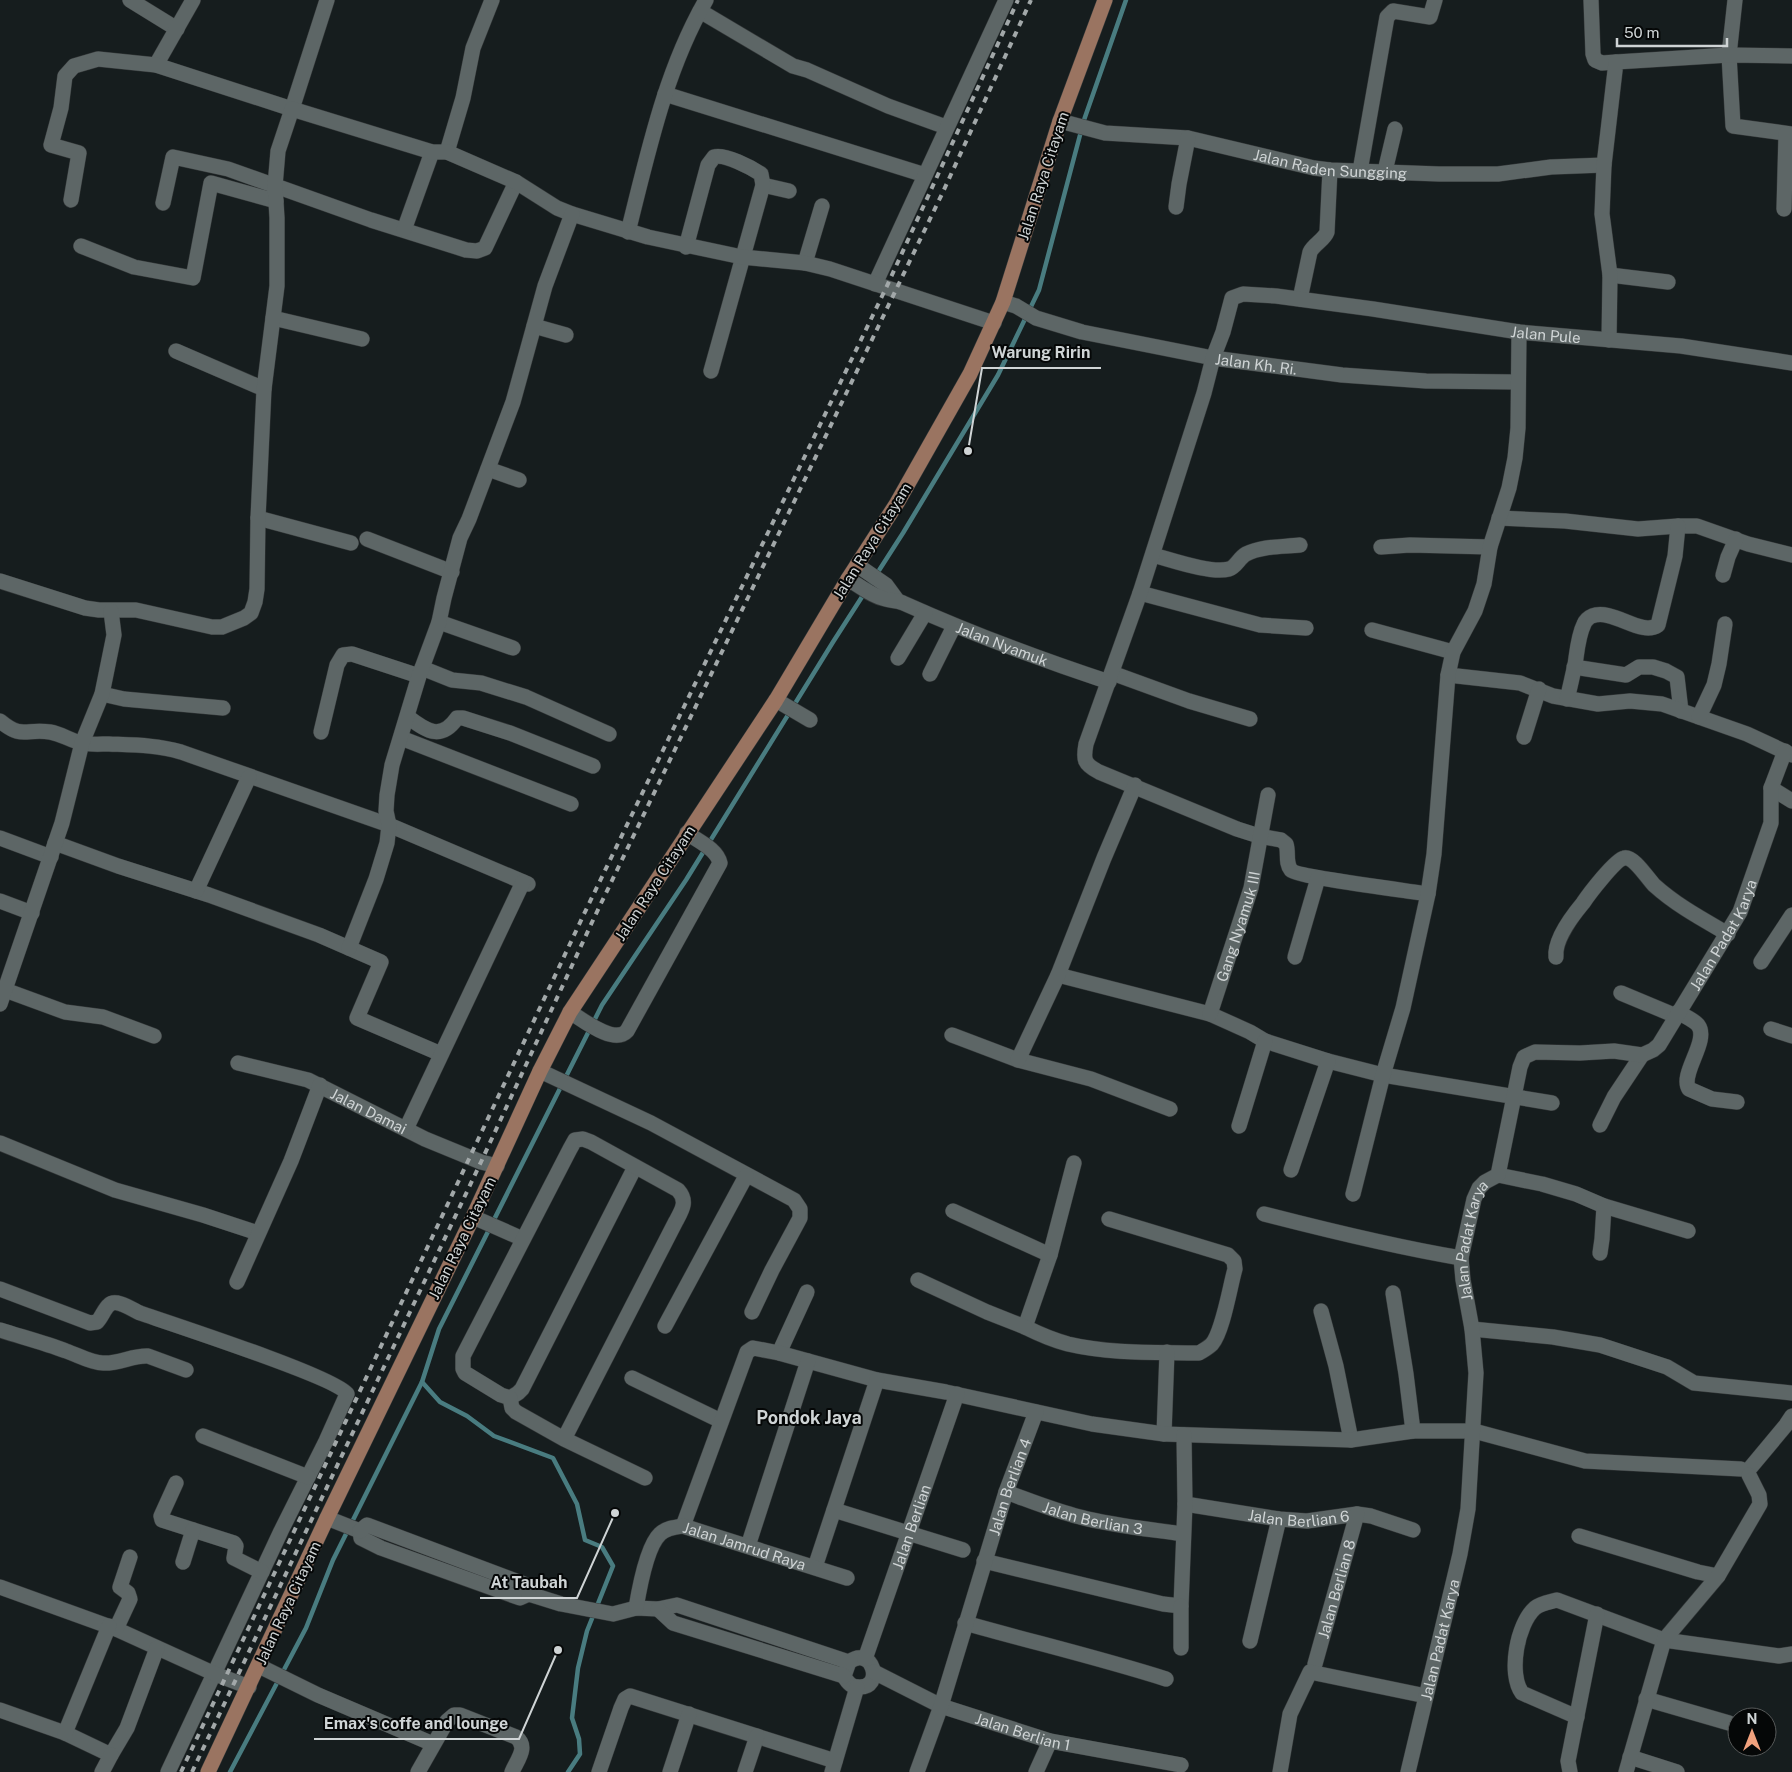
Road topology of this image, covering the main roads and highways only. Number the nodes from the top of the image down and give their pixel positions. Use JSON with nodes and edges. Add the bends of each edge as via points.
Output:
{"nodes":[{"id":1,"x":1105,"y":0,"type":"edge"},
{"id":2,"x":208,"y":1772,"type":"edge"}],
"edges":[{"from":1,"to":2,"type":"main road","name":"Jalan Raya Citayam","via":[[1002,302],[970,374],[863,568],[781,703],[687,833],[570,1012],[547,1074],[497,1166],[480,1220],[332,1520],[264,1669],[249,1687]]}]}
